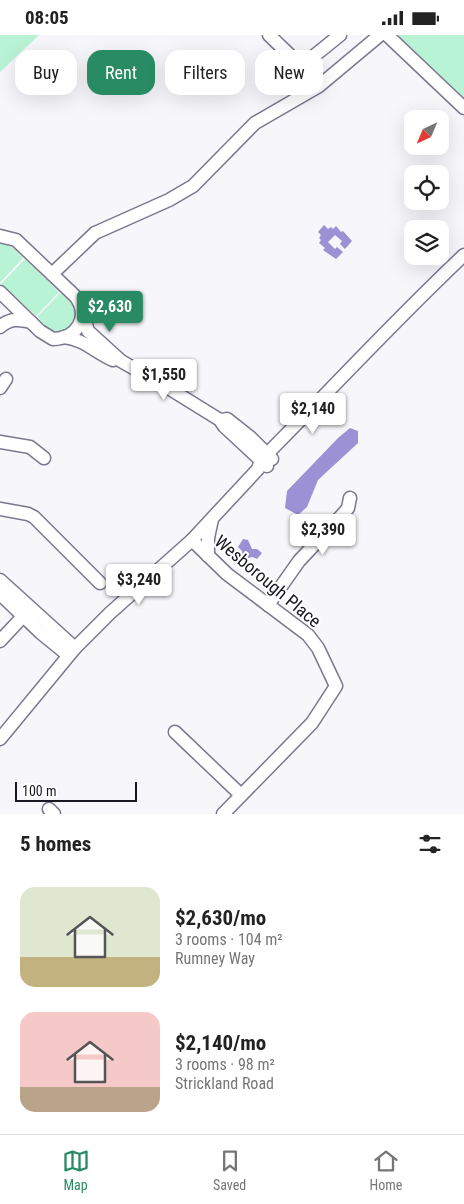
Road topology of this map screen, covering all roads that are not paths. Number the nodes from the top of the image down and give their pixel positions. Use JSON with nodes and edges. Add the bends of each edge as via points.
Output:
{"nodes":[{"id":1,"x":270,"y":35,"type":"edge"},
{"id":2,"x":340,"y":35,"type":"edge"},
{"id":3,"x":380,"y":35,"type":"edge"},
{"id":4,"x":387,"y":35,"type":"edge"},
{"id":5,"x":464,"y":109,"type":"edge"},
{"id":6,"x":0,"y":236,"type":"edge"},
{"id":7,"x":464,"y":255,"type":"edge"},
{"id":8,"x":52,"y":274,"type":"junction"},
{"id":9,"x":0,"y":292,"type":"edge"},
{"id":10,"x":83,"y":314,"type":"junction"},
{"id":11,"x":31,"y":322,"type":"junction"},
{"id":12,"x":0,"y":327,"type":"edge"},
{"id":13,"x":64,"y":337,"type":"junction"},
{"id":14,"x":121,"y":361,"type":"junction"},
{"id":15,"x":345,"y":374,"type":"junction"},
{"id":16,"x":284,"y":436,"type":"junction"},
{"id":17,"x":247,"y":441,"type":"junction"},
{"id":18,"x":0,"y":442,"type":"edge"},
{"id":19,"x":44,"y":458,"type":"dead end"},
{"id":20,"x":265,"y":462,"type":"junction"},
{"id":21,"x":244,"y":484,"type":"junction"},
{"id":22,"x":350,"y":498,"type":"dead end"},
{"id":23,"x":0,"y":509,"type":"edge"},
{"id":24,"x":213,"y":516,"type":"junction"},
{"id":25,"x":192,"y":540,"type":"junction"},
{"id":26,"x":208,"y":556,"type":"junction"},
{"id":27,"x":0,"y":580,"type":"edge"},
{"id":28,"x":100,"y":583,"type":"dead end"},
{"id":29,"x":0,"y":594,"type":"edge"},
{"id":30,"x":268,"y":605,"type":"junction"},
{"id":31,"x":27,"y":612,"type":"junction"},
{"id":32,"x":0,"y":641,"type":"edge"},
{"id":33,"x":72,"y":651,"type":"junction"},
{"id":34,"x":175,"y":732,"type":"dead end"},
{"id":35,"x":0,"y":739,"type":"edge"},
{"id":36,"x":241,"y":795,"type":"junction"},
{"id":37,"x":223,"y":814,"type":"edge"}],
"edges":[{"from":1,"to":2,"type":"street","via":[[300,64]]},
{"from":3,"to":8,"type":"street","via":[[319,86],[255,123],[193,186],[95,233]]},
{"from":4,"to":5,"type":"street"},
{"from":6,"to":8,"type":"street","via":[[16,240]]},
{"from":7,"to":15,"type":"street"},
{"from":8,"to":10,"type":"street","via":[[76,297]]},
{"from":9,"to":11,"type":"street"},
{"from":10,"to":13,"type":"street","via":[[79,325]]},
{"from":10,"to":14,"type":"street","via":[[88,331]]},
{"from":11,"to":12,"type":"street","via":[[12,320]]},
{"from":11,"to":13,"type":"street","via":[[46,336],[53,339]]},
{"from":13,"to":14,"type":"street","via":[[79,340],[104,356]]},
{"from":14,"to":17,"type":"street","via":[[220,420]]},
{"from":15,"to":16,"type":"street"},
{"from":15,"to":20,"type":"street"},
{"from":16,"to":17,"type":"street","via":[[266,443]]},
{"from":16,"to":20,"type":"street"},
{"from":17,"to":20,"type":"street"},
{"from":17,"to":21,"type":"street","via":[[253,462]]},
{"from":18,"to":19,"type":"street","via":[[30,447]]},
{"from":20,"to":21,"type":"street"},
{"from":21,"to":24,"type":"street"},
{"from":22,"to":30,"type":"street","via":[[344,513],[295,566]]},
{"from":23,"to":28,"type":"street","via":[[34,517]]},
{"from":24,"to":25,"type":"street"},
{"from":24,"to":26,"type":"street"},
{"from":25,"to":26,"type":"street","name":"Wesborough Place"},
{"from":25,"to":33,"type":"street"},
{"from":26,"to":30,"type":"street","name":"Wesborough Place"},
{"from":27,"to":31,"type":"street"},
{"from":29,"to":31,"type":"street"},
{"from":30,"to":36,"type":"street","name":"Wesborough Place","via":[[314,641],[336,686],[312,723]]},
{"from":31,"to":32,"type":"street"},
{"from":31,"to":33,"type":"street"},
{"from":33,"to":35,"type":"street"},
{"from":34,"to":36,"type":"street"},
{"from":36,"to":37,"type":"street","name":"Wesborough Place"}]}
